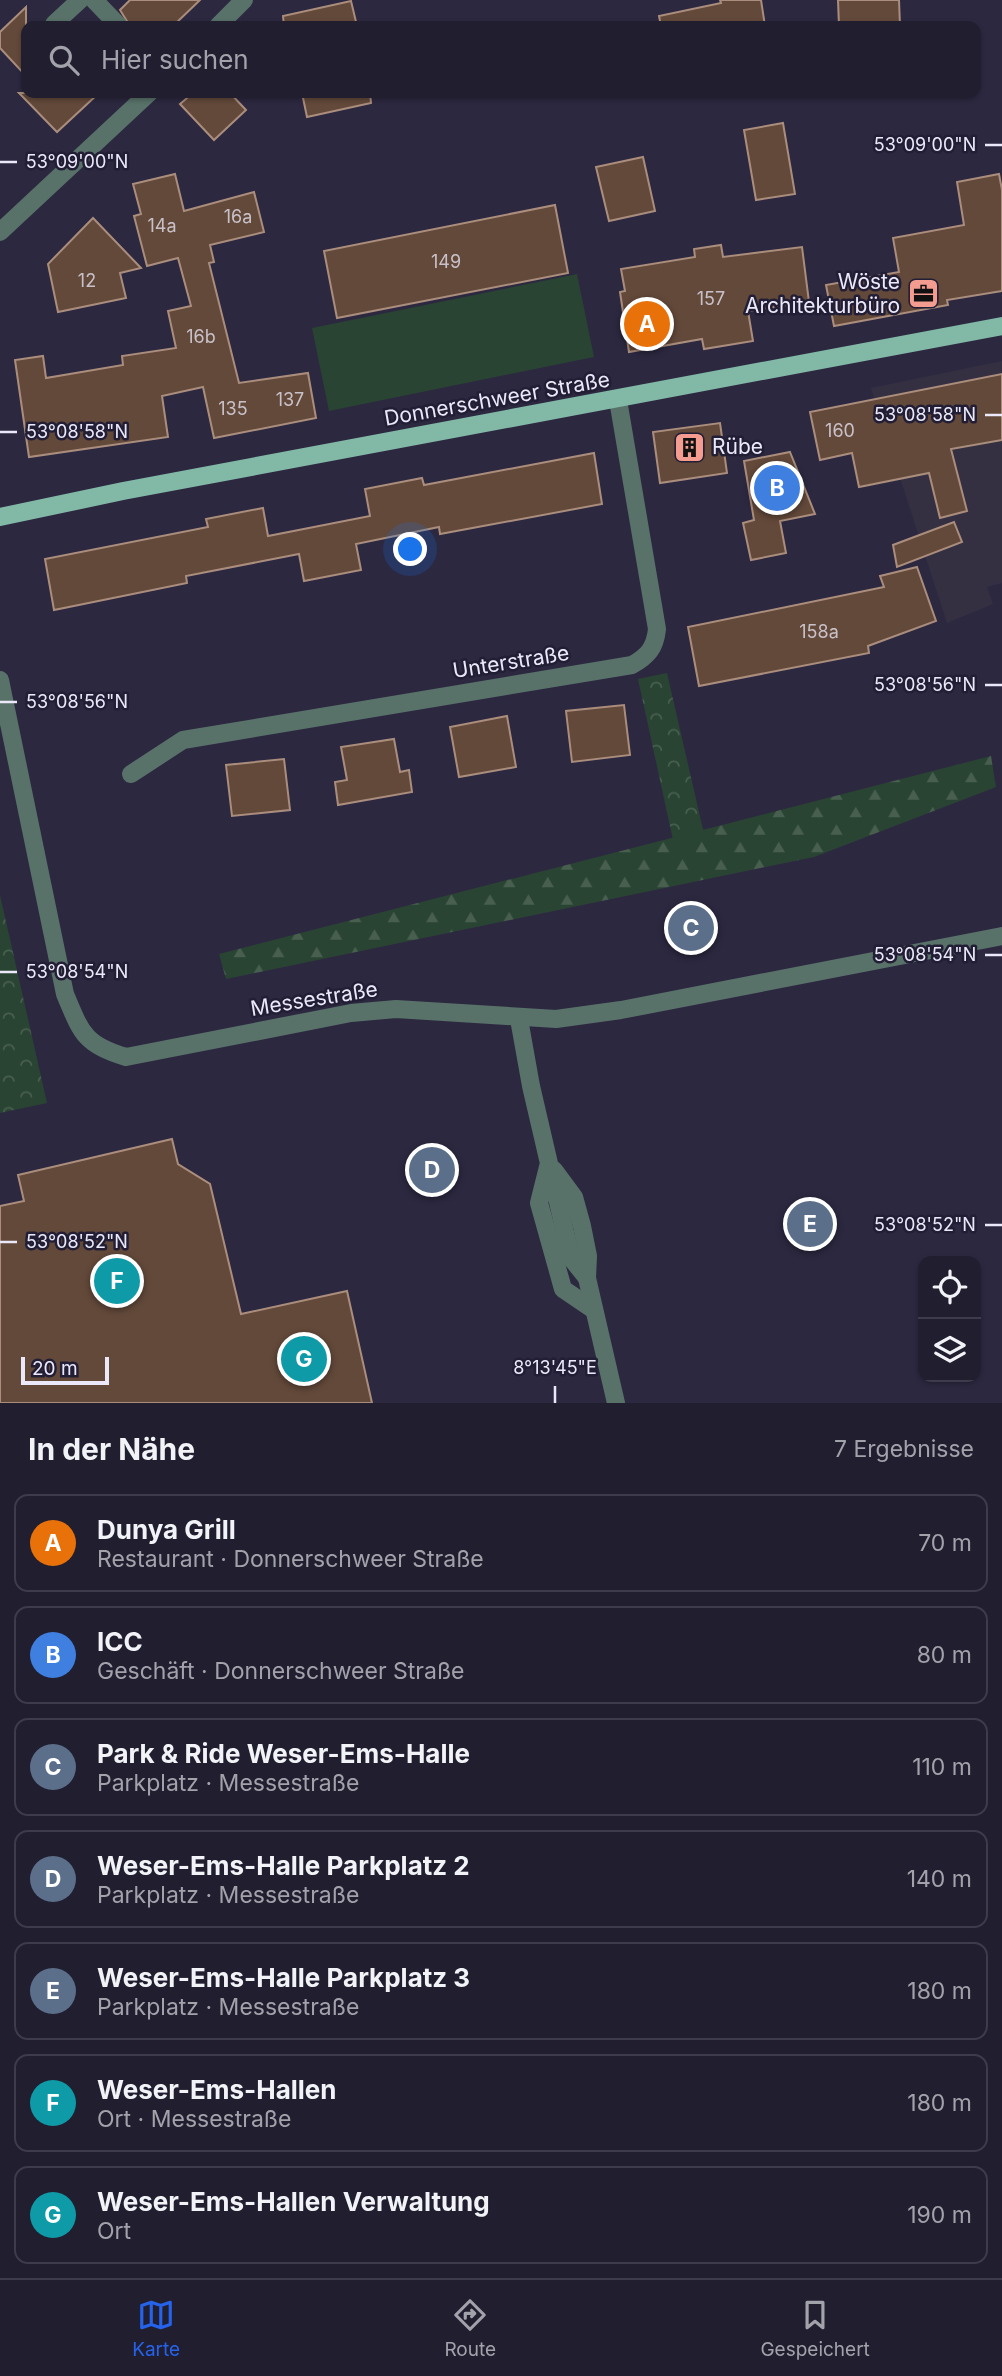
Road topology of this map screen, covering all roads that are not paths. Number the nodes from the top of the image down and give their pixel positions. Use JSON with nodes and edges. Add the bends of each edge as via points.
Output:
{"nodes":[{"id":1,"x":80,"y":0,"type":"edge"},
{"id":2,"x":93,"y":0,"type":"edge"},
{"id":3,"x":244,"y":0,"type":"edge"},
{"id":4,"x":57,"y":21,"type":"edge"},
{"id":5,"x":115,"y":21,"type":"edge"},
{"id":6,"x":223,"y":21,"type":"edge"},
{"id":7,"x":144,"y":98,"type":"edge"},
{"id":8,"x":0,"y":232,"type":"edge"},
{"id":9,"x":1002,"y":326,"type":"edge"},
{"id":10,"x":618,"y":400,"type":"junction"},
{"id":11,"x":0,"y":517,"type":"edge"},
{"id":12,"x":0,"y":680,"type":"edge"},
{"id":13,"x":131,"y":774,"type":"dead end"},
{"id":14,"x":1002,"y":936,"type":"edge"},
{"id":15,"x":519,"y":1019,"type":"junction"},
{"id":16,"x":549,"y":1164,"type":"junction"},
{"id":17,"x":587,"y":1278,"type":"junction"},
{"id":18,"x":594,"y":1310,"type":"junction"},
{"id":19,"x":616,"y":1403,"type":"edge"}],
"edges":[{"from":1,"to":4,"type":"street"},
{"from":2,"to":5,"type":"street"},
{"from":3,"to":6,"type":"street"},
{"from":7,"to":8,"type":"street"},
{"from":9,"to":10,"type":"main road","name":"Donnerschweer Straße"},
{"from":10,"to":11,"type":"main road","name":"Donnerschweer Straße"},
{"from":10,"to":13,"type":"street","name":"Unterstraße","via":[[657,629],[652,650],[643,659],[632,665],[183,740]]},
{"from":12,"to":15,"type":"street","name":"Messestraße","via":[[65,994],[80,1028],[99,1049],[126,1057],[351,1013],[396,1009]]},
{"from":14,"to":15,"type":"street","name":"Messestraße","via":[[621,1010]]},
{"from":15,"to":16,"type":"street"},
{"from":16,"to":17,"type":"street","via":[[570,1258]]},
{"from":16,"to":17,"type":"street","via":[[573,1197],[588,1256]]},
{"from":16,"to":18,"type":"street","via":[[539,1203],[563,1289]]},
{"from":17,"to":18,"type":"street"},
{"from":18,"to":19,"type":"street"}]}
